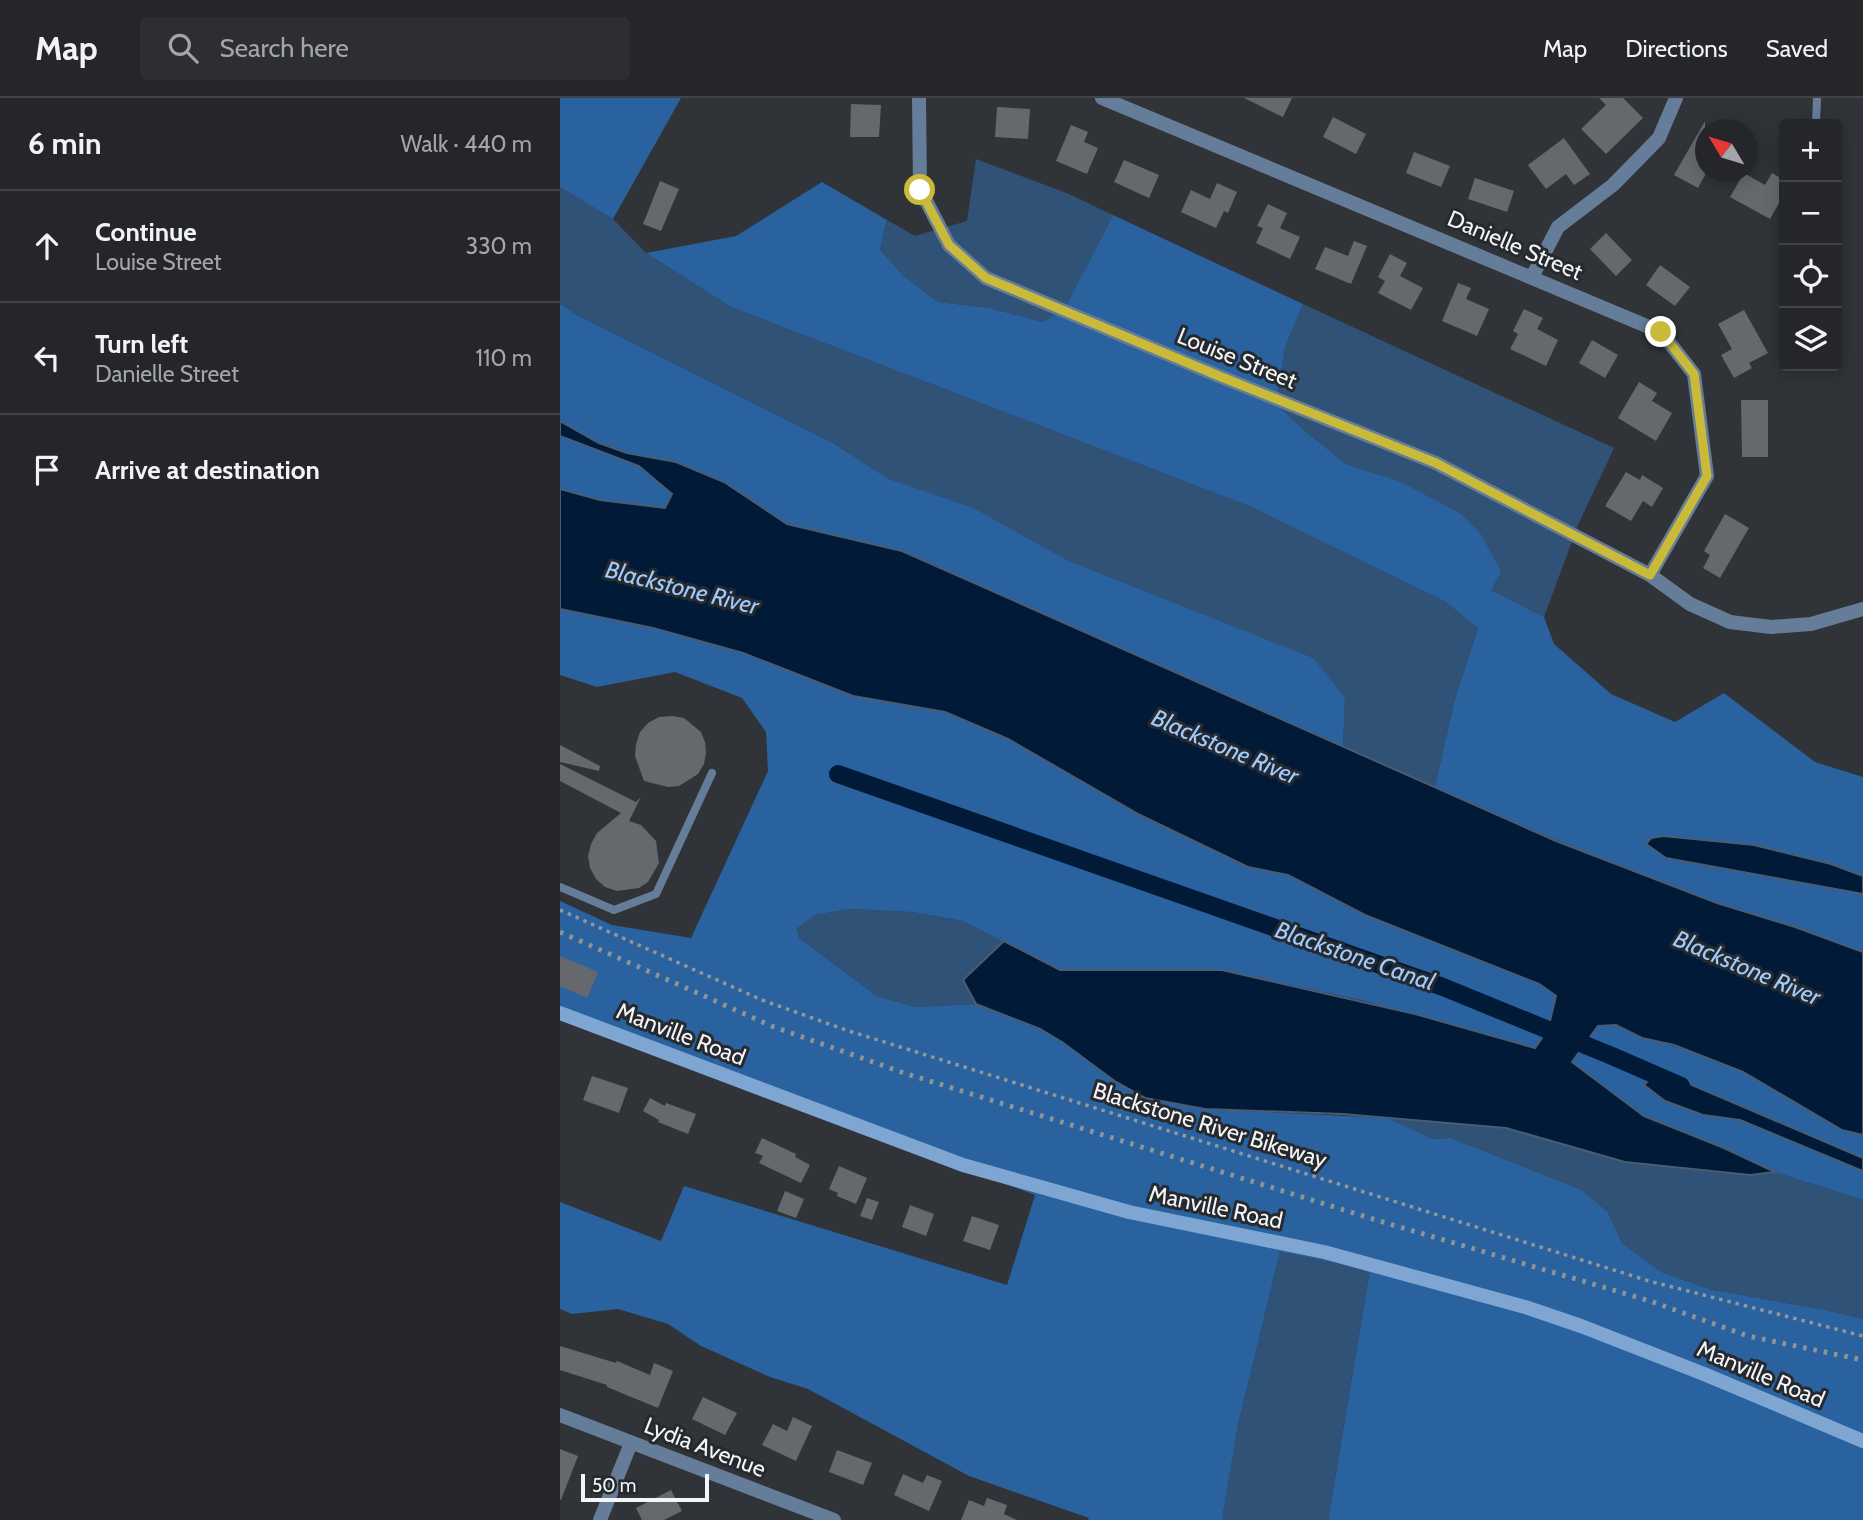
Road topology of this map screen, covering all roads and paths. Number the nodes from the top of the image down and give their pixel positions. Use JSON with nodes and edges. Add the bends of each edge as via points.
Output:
{"nodes":[{"id":1,"x":919,"y":98,"type":"edge"},
{"id":2,"x":1102,"y":98,"type":"edge"},
{"id":3,"x":1676,"y":98,"type":"edge"},
{"id":4,"x":1817,"y":98,"type":"edge"},
{"id":5,"x":1126,"y":103,"type":"edge"},
{"id":6,"x":1816,"y":119,"type":"edge"},
{"id":7,"x":1532,"y":277,"type":"junction"},
{"id":8,"x":1650,"y":575,"type":"junction"},
{"id":9,"x":1863,"y":609,"type":"edge"},
{"id":10,"x":712,"y":773,"type":"dead end"},
{"id":11,"x":560,"y":887,"type":"edge"},
{"id":12,"x":560,"y":910,"type":"edge"},
{"id":13,"x":560,"y":1013,"type":"edge"},
{"id":14,"x":1863,"y":1336,"type":"edge"},
{"id":15,"x":560,"y":1415,"type":"edge"},
{"id":16,"x":1863,"y":1441,"type":"edge"},
{"id":17,"x":631,"y":1443,"type":"junction"},
{"id":18,"x":600,"y":1520,"type":"edge"},
{"id":19,"x":834,"y":1520,"type":"edge"}],
"edges":[{"from":1,"to":8,"type":"street","name":"Louise Street","via":[[920,190],[949,245],[986,278],[1436,463]]},
{"from":2,"to":5,"type":"street","name":"Danielle Street"},
{"from":3,"to":7,"type":"street","via":[[1659,138],[1613,185],[1558,227]]},
{"from":4,"to":6,"type":"lane"},
{"from":5,"to":7,"type":"street","name":"Danielle Street"},
{"from":7,"to":8,"type":"street","name":"Danielle Street","via":[[1661,332],[1694,374],[1707,476]]},
{"from":8,"to":9,"type":"street","name":"Louise Street","via":[[1690,604],[1730,622],[1771,627],[1811,624]]},
{"from":10,"to":11,"type":"lane","via":[[656,894],[614,909]]},
{"from":12,"to":14,"type":"path","name":"Blackstone River Bikeway","via":[[762,1000],[846,1030],[1649,1281]]},
{"from":13,"to":16,"type":"main road","name":"Manville Road","via":[[963,1165],[1129,1212],[1324,1252],[1536,1310]]},
{"from":15,"to":17,"type":"street","name":"Lydia Avenue"},
{"from":17,"to":18,"type":"street"},
{"from":17,"to":19,"type":"street","name":"Lydia Avenue"}]}
